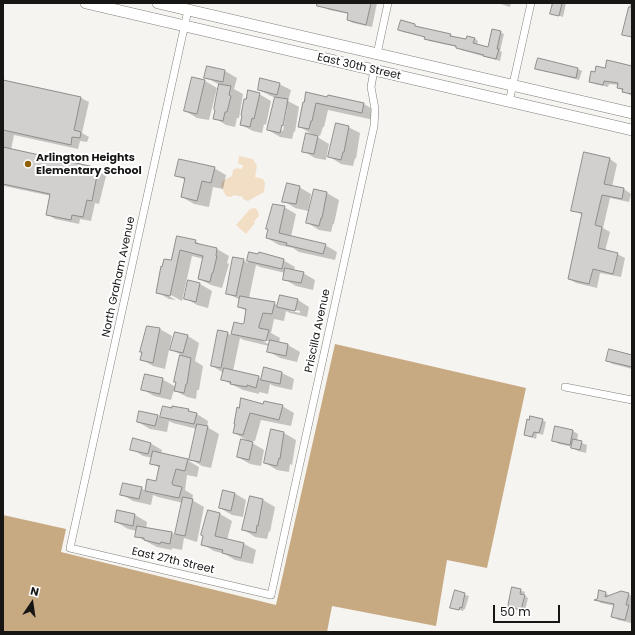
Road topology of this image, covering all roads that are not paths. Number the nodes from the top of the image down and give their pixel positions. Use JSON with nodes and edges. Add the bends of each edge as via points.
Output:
{"nodes":[{"id":1,"x":86,"y":3,"type":"edge"},
{"id":2,"x":158,"y":3,"type":"edge"},
{"id":3,"x":388,"y":3,"type":"edge"},
{"id":4,"x":531,"y":3,"type":"edge"},
{"id":5,"x":188,"y":10,"type":"junction"},
{"id":6,"x":184,"y":26,"type":"junction"},
{"id":7,"x":377,"y":54,"type":"junction"},
{"id":8,"x":374,"y":70,"type":"junction"},
{"id":9,"x":512,"y":85,"type":"junction"},
{"id":10,"x":509,"y":102,"type":"junction"},
{"id":11,"x":632,"y":113,"type":"edge"},
{"id":12,"x":632,"y":130,"type":"edge"},
{"id":13,"x":565,"y":387,"type":"dead end"},
{"id":14,"x":632,"y":400,"type":"edge"},
{"id":15,"x":70,"y":548,"type":"joint"},
{"id":16,"x":271,"y":595,"type":"joint"}],
"edges":[{"from":1,"to":6,"type":"main road","name":"East 30th Street"},
{"from":2,"to":5,"type":"main road","name":"East 30th Street"},
{"from":3,"to":7,"type":"street"},
{"from":4,"to":9,"type":"street"},
{"from":5,"to":6,"type":"street","name":"North Graham Avenue"},
{"from":5,"to":7,"type":"main road","name":"East 30th Street"},
{"from":6,"to":8,"type":"main road","name":"East 30th Street"},
{"from":6,"to":15,"type":"street","name":"North Graham Avenue"},
{"from":7,"to":9,"type":"main road","name":"East 30th Street"},
{"from":8,"to":10,"type":"main road","name":"East 30th Street"},
{"from":8,"to":16,"type":"street","name":"Priscilla Avenue","via":[[371,87],[375,109],[374,126]]},
{"from":9,"to":10,"type":"street"},
{"from":9,"to":11,"type":"main road","name":"East 30th Street"},
{"from":10,"to":12,"type":"main road","name":"East 30th Street"},
{"from":13,"to":14,"type":"street"},
{"from":15,"to":16,"type":"street","name":"East 27th Street"}]}
